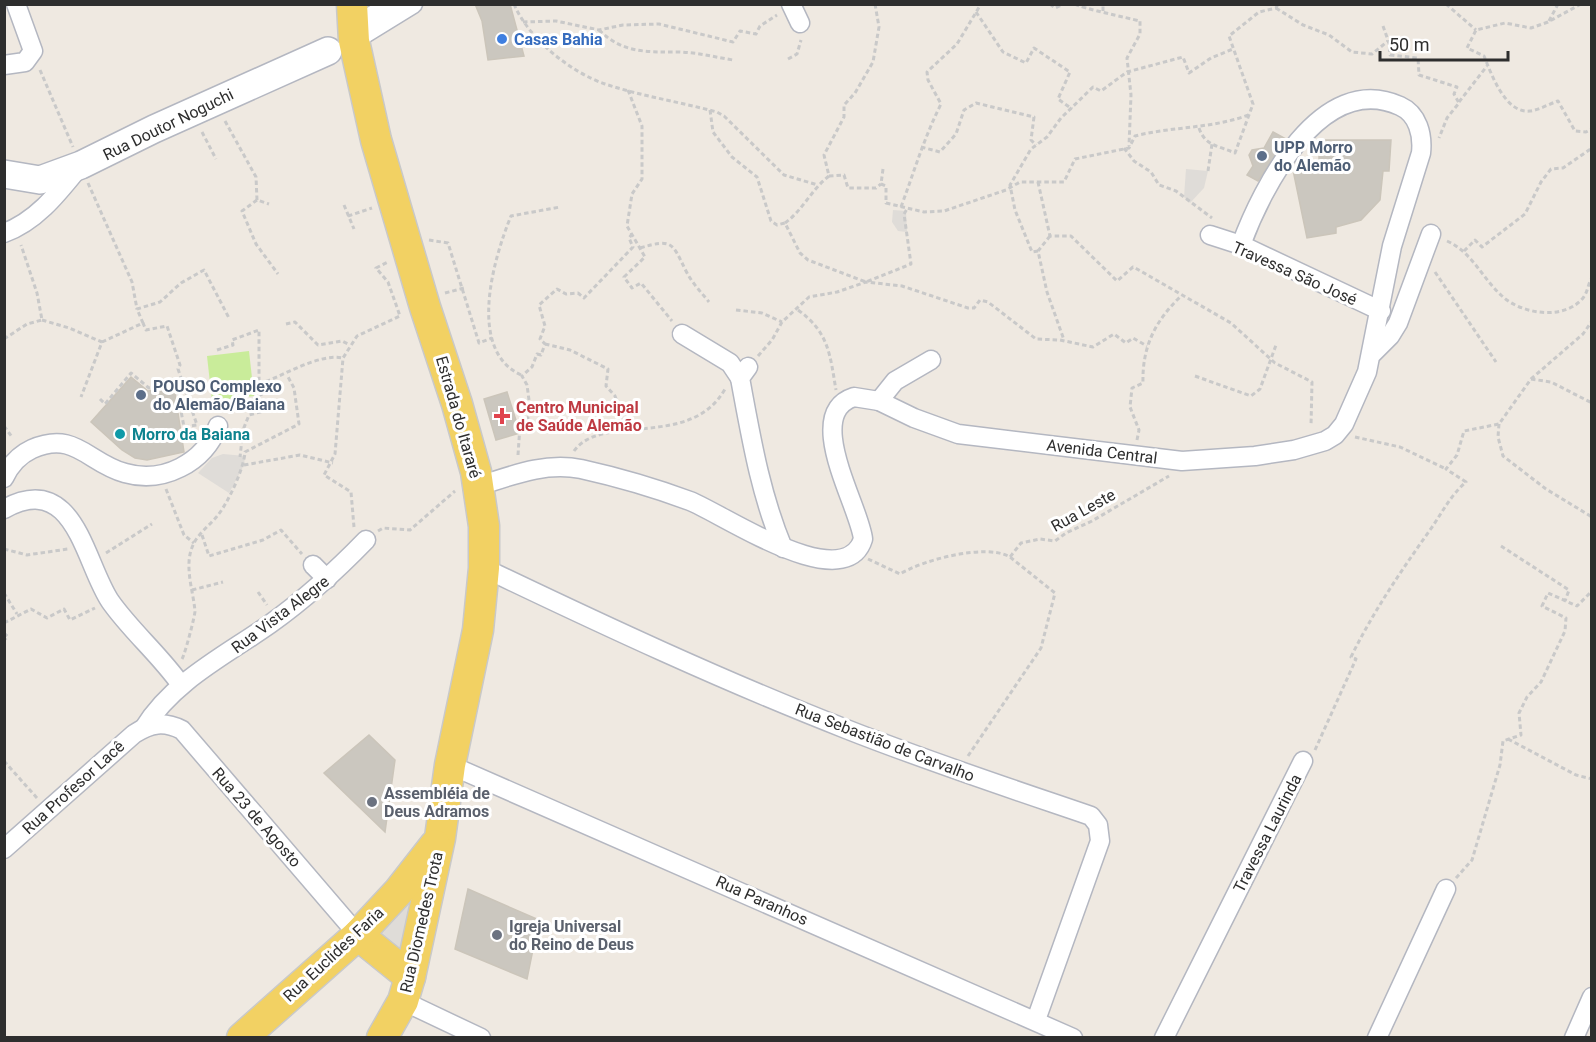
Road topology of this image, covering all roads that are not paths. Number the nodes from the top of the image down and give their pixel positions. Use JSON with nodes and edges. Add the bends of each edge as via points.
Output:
{"nodes":[{"id":1,"x":16,"y":4,"type":"edge"},
{"id":2,"x":390,"y":4,"type":"edge"},
{"id":3,"x":413,"y":4,"type":"edge"},
{"id":4,"x":791,"y":5,"type":"edge"},
{"id":5,"x":800,"y":23,"type":"road end"},
{"id":6,"x":347,"y":31,"type":"edge"},
{"id":7,"x":4,"y":65,"type":"edge"},
{"id":8,"x":81,"y":165,"type":"junction"},
{"id":9,"x":4,"y":174,"type":"edge"},
{"id":10,"x":39,"y":180,"type":"junction"},
{"id":11,"x":4,"y":185,"type":"edge"},
{"id":12,"x":10,"y":231,"type":"edge"},
{"id":13,"x":1431,"y":234,"type":"road end"},
{"id":14,"x":1210,"y":236,"type":"dead end"},
{"id":15,"x":1236,"y":244,"type":"junction"},
{"id":16,"x":1381,"y":311,"type":"junction"},
{"id":17,"x":682,"y":334,"type":"road end"},
{"id":18,"x":1373,"y":353,"type":"junction"},
{"id":19,"x":930,"y":360,"type":"dead end"},
{"id":20,"x":879,"y":401,"type":"junction"},
{"id":21,"x":218,"y":426,"type":"dead end"},
{"id":22,"x":4,"y":478,"type":"edge"},
{"id":23,"x":478,"y":479,"type":"junction"},
{"id":24,"x":4,"y":509,"type":"edge"},
{"id":25,"x":366,"y":540,"type":"road end"},
{"id":26,"x":783,"y":548,"type":"junction"},
{"id":27,"x":314,"y":565,"type":"road end"},
{"id":28,"x":484,"y":568,"type":"junction"},
{"id":29,"x":327,"y":579,"type":"junction"},
{"id":30,"x":177,"y":679,"type":"junction"},
{"id":31,"x":144,"y":728,"type":"junction"},
{"id":32,"x":1303,"y":761,"type":"road end"},
{"id":33,"x":450,"y":765,"type":"junction"},
{"id":34,"x":440,"y":838,"type":"junction"},
{"id":35,"x":4,"y":849,"type":"edge"},
{"id":36,"x":1446,"y":889,"type":"road end"},
{"id":37,"x":358,"y":935,"type":"junction"},
{"id":38,"x":406,"y":989,"type":"junction"},
{"id":39,"x":1592,"y":997,"type":"edge"},
{"id":40,"x":1036,"y":1020,"type":"junction"},
{"id":41,"x":242,"y":1038,"type":"edge"},
{"id":42,"x":382,"y":1038,"type":"edge"},
{"id":43,"x":481,"y":1038,"type":"edge"},
{"id":44,"x":1073,"y":1038,"type":"edge"},
{"id":45,"x":1164,"y":1038,"type":"edge"},
{"id":46,"x":1377,"y":1038,"type":"edge"},
{"id":47,"x":1574,"y":1038,"type":"edge"}],
"edges":[{"from":1,"to":7,"type":"street","via":[[33,51],[25,62]]},
{"from":2,"to":6,"type":"street"},
{"from":3,"to":6,"type":"street"},
{"from":4,"to":5,"type":"street"},
{"from":6,"to":8,"type":"street","name":"Rua Doutor Noguchi","via":[[217,100]]},
{"from":6,"to":23,"type":"main road","name":"Estrada do Itararé"},
{"from":8,"to":10,"type":"street","name":"Rua Doutor Noguchi"},
{"from":8,"to":12,"type":"street","via":[[38,213]]},
{"from":9,"to":10,"type":"street","name":"Rua Doutor Noguchi"},
{"from":10,"to":11,"type":"street"},
{"from":13,"to":18,"type":"street","via":[[1398,323]]},
{"from":14,"to":15,"type":"street","name":"Travessa São José"},
{"from":15,"to":16,"type":"street","name":"Travessa São José"},
{"from":15,"to":16,"type":"street","via":[[1266,189],[1315,121],[1334,109],[1375,100],[1408,109],[1419,127],[1421,153],[1396,229]]},
{"from":16,"to":18,"type":"street"},
{"from":17,"to":26,"type":"street","via":[[741,371],[759,482]]},
{"from":18,"to":20,"type":"street","name":"Avenida Central","via":[[1358,397],[1335,435],[1310,446],[1255,456],[1182,461],[958,434]]},
{"from":19,"to":20,"type":"street","via":[[895,381]]},
{"from":20,"to":26,"type":"street","name":"Avenida Central","via":[[854,398],[841,406],[834,420],[840,470],[863,531],[864,539],[856,553],[829,559]]},
{"from":21,"to":22,"type":"street","via":[[210,443],[184,467],[126,474],[62,442],[44,444],[19,456]]},
{"from":23,"to":26,"type":"street","via":[[549,467],[591,472],[693,502],[754,537]]},
{"from":23,"to":28,"type":"main road","name":"Estrada do Itararé"},
{"from":24,"to":30,"type":"street","via":[[36,500],[53,504],[72,520],[111,602]]},
{"from":25,"to":29,"type":"street","name":"Rua Vista Alegre"},
{"from":27,"to":29,"type":"street"},
{"from":28,"to":33,"type":"main road","name":"Estrada do Itararé","via":[[478,630]]},
{"from":28,"to":40,"type":"street","name":"Rua Sebastião de Carvalho","via":[[603,625],[795,708],[1091,816],[1098,825],[1100,841]]},
{"from":29,"to":30,"type":"street","name":"Rua Vista Alegre"},
{"from":30,"to":31,"type":"street","name":"Rua Vista Alegre"},
{"from":31,"to":35,"type":"street","name":"Rua Profesor Lacê","via":[[122,743]]},
{"from":31,"to":37,"type":"street","name":"Rua 23 de Agosto","via":[[159,723],[182,730]]},
{"from":32,"to":45,"type":"street","name":"Travessa Laurinda"},
{"from":33,"to":34,"type":"main road","name":"Estrada do Itararé"},
{"from":33,"to":40,"type":"street","name":"Rua Paranhos"},
{"from":34,"to":37,"type":"main road","name":"Rua Euclides Faria"},
{"from":34,"to":38,"type":"main road","name":"Rua Diomedes Trota"},
{"from":36,"to":46,"type":"street"},
{"from":37,"to":38,"type":"main road"},
{"from":37,"to":41,"type":"main road","name":"Rua Euclides Faria"},
{"from":38,"to":42,"type":"main road","name":"Rua Diomedes Trota"},
{"from":38,"to":43,"type":"street"},
{"from":39,"to":47,"type":"street"},
{"from":40,"to":44,"type":"street","name":"Rua Paranhos"}]}
